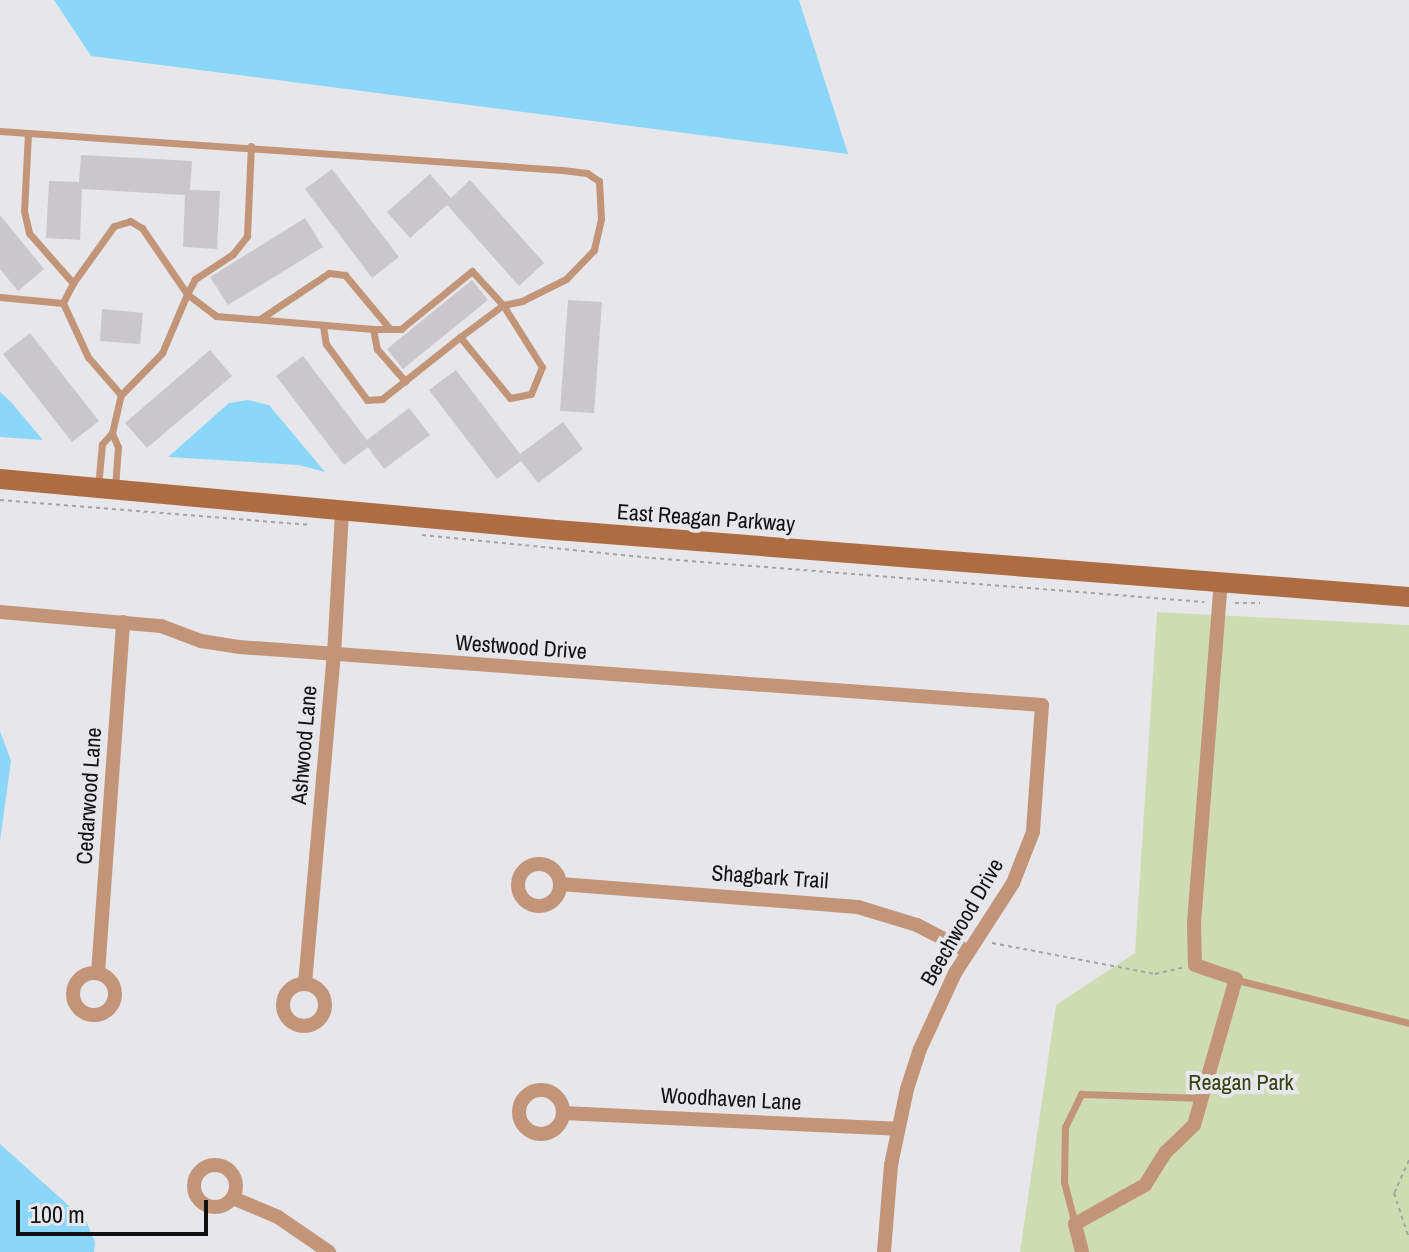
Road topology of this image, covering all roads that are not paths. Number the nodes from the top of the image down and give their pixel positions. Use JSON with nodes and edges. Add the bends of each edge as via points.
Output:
{"nodes":[{"id":1,"x":0,"y":131,"type":"edge"},
{"id":2,"x":28,"y":133,"type":"junction"},
{"id":3,"x":251,"y":146,"type":"junction"},
{"id":4,"x":73,"y":283,"type":"junction"},
{"id":5,"x":187,"y":294,"type":"junction"},
{"id":6,"x":0,"y":297,"type":"edge"},
{"id":7,"x":63,"y":303,"type":"junction"},
{"id":8,"x":503,"y":305,"type":"junction"},
{"id":9,"x":260,"y":319,"type":"junction"},
{"id":10,"x":323,"y":326,"type":"junction"},
{"id":11,"x":373,"y":329,"type":"junction"},
{"id":12,"x":390,"y":329,"type":"junction"},
{"id":13,"x":460,"y":337,"type":"junction"},
{"id":14,"x":405,"y":381,"type":"junction"},
{"id":15,"x":121,"y":395,"type":"junction"},
{"id":16,"x":112,"y":433,"type":"junction"},
{"id":17,"x":0,"y":479,"type":"edge"},
{"id":18,"x":106,"y":490,"type":"junction"},
{"id":19,"x":342,"y":511,"type":"junction"},
{"id":20,"x":1221,"y":582,"type":"junction"},
{"id":21,"x":1409,"y":597,"type":"edge"},
{"id":22,"x":0,"y":612,"type":"edge"},
{"id":23,"x":123,"y":622,"type":"junction"},
{"id":24,"x":334,"y":655,"type":"junction"},
{"id":25,"x":1042,"y":705,"type":"joint"},
{"id":26,"x":560,"y":884,"type":"dead end"},
{"id":27,"x":967,"y":951,"type":"junction"},
{"id":28,"x":98,"y":973,"type":"dead end"},
{"id":29,"x":1236,"y":979,"type":"junction"},
{"id":30,"x":305,"y":984,"type":"dead end"},
{"id":31,"x":1409,"y":1023,"type":"edge"},
{"id":32,"x":1204,"y":1098,"type":"junction"},
{"id":33,"x":563,"y":1113,"type":"dead end"},
{"id":34,"x":897,"y":1129,"type":"junction"},
{"id":35,"x":233,"y":1198,"type":"dead end"},
{"id":36,"x":1075,"y":1224,"type":"junction"},
{"id":37,"x":329,"y":1252,"type":"edge"},
{"id":38,"x":884,"y":1252,"type":"edge"},
{"id":39,"x":1082,"y":1252,"type":"edge"}],
"edges":[{"from":1,"to":2,"type":"lane"},
{"from":2,"to":3,"type":"lane"},
{"from":2,"to":4,"type":"lane","via":[[24,211],[29,233]]},
{"from":3,"to":5,"type":"lane","via":[[247,236],[233,254],[195,279]]},
{"from":3,"to":8,"type":"lane","via":[[562,170],[587,173],[599,181],[601,219],[594,250],[566,279]]},
{"from":4,"to":5,"type":"lane","via":[[114,226],[130,221],[142,228]]},
{"from":4,"to":7,"type":"lane"},
{"from":5,"to":9,"type":"lane","via":[[216,316]]},
{"from":5,"to":15,"type":"lane","via":[[162,353]]},
{"from":6,"to":7,"type":"lane"},
{"from":7,"to":15,"type":"lane","via":[[88,357]]},
{"from":8,"to":12,"type":"lane","via":[[472,271],[401,329]]},
{"from":8,"to":13,"type":"lane"},
{"from":8,"to":13,"type":"lane","via":[[542,367],[531,394],[510,398]]},
{"from":9,"to":10,"type":"lane"},
{"from":9,"to":12,"type":"lane","via":[[329,273],[345,275]]},
{"from":10,"to":11,"type":"lane"},
{"from":10,"to":14,"type":"lane","via":[[326,344],[367,400],[382,399]]},
{"from":11,"to":12,"type":"lane"},
{"from":11,"to":14,"type":"lane","via":[[377,349]]},
{"from":13,"to":14,"type":"lane"},
{"from":15,"to":16,"type":"lane"},
{"from":16,"to":18,"type":"lane","via":[[118,447]]},
{"from":16,"to":18,"type":"lane","via":[[102,444]]},
{"from":17,"to":18,"type":"street","name":"East Reagan Parkway"},
{"from":18,"to":19,"type":"street","name":"East Reagan Parkway"},
{"from":19,"to":20,"type":"street","name":"East Reagan Parkway"},
{"from":19,"to":24,"type":"street","name":"Ashwood Lane"},
{"from":20,"to":21,"type":"street","name":"East Reagan Parkway"},
{"from":20,"to":29,"type":"street","via":[[1195,965]]},
{"from":22,"to":23,"type":"street","name":"Westwood Drive"},
{"from":23,"to":24,"type":"street","name":"Westwood Drive","via":[[161,626],[221,644]]},
{"from":23,"to":28,"type":"street","name":"Cedarwood Lane"},
{"from":24,"to":25,"type":"street","name":"Westwood Drive"},
{"from":24,"to":30,"type":"street","name":"Ashwood Lane"},
{"from":25,"to":27,"type":"street","name":"Beechwood Drive","via":[[1033,832],[1013,883]]},
{"from":26,"to":27,"type":"street","name":"Shagbark Trail","via":[[858,907],[917,925]]},
{"from":27,"to":34,"type":"street","name":"Beechwood Drive","via":[[920,1049]]},
{"from":29,"to":31,"type":"lane"},
{"from":29,"to":32,"type":"street"},
{"from":32,"to":36,"type":"street","via":[[1194,1125],[1166,1152],[1145,1185]]},
{"from":32,"to":36,"type":"lane","via":[[1081,1094],[1065,1127],[1064,1182]]},
{"from":33,"to":34,"type":"street","name":"Woodhaven Lane"},
{"from":34,"to":38,"type":"street","name":"Beechwood Drive"},
{"from":35,"to":37,"type":"street","via":[[278,1217]]},
{"from":36,"to":39,"type":"street"}]}
